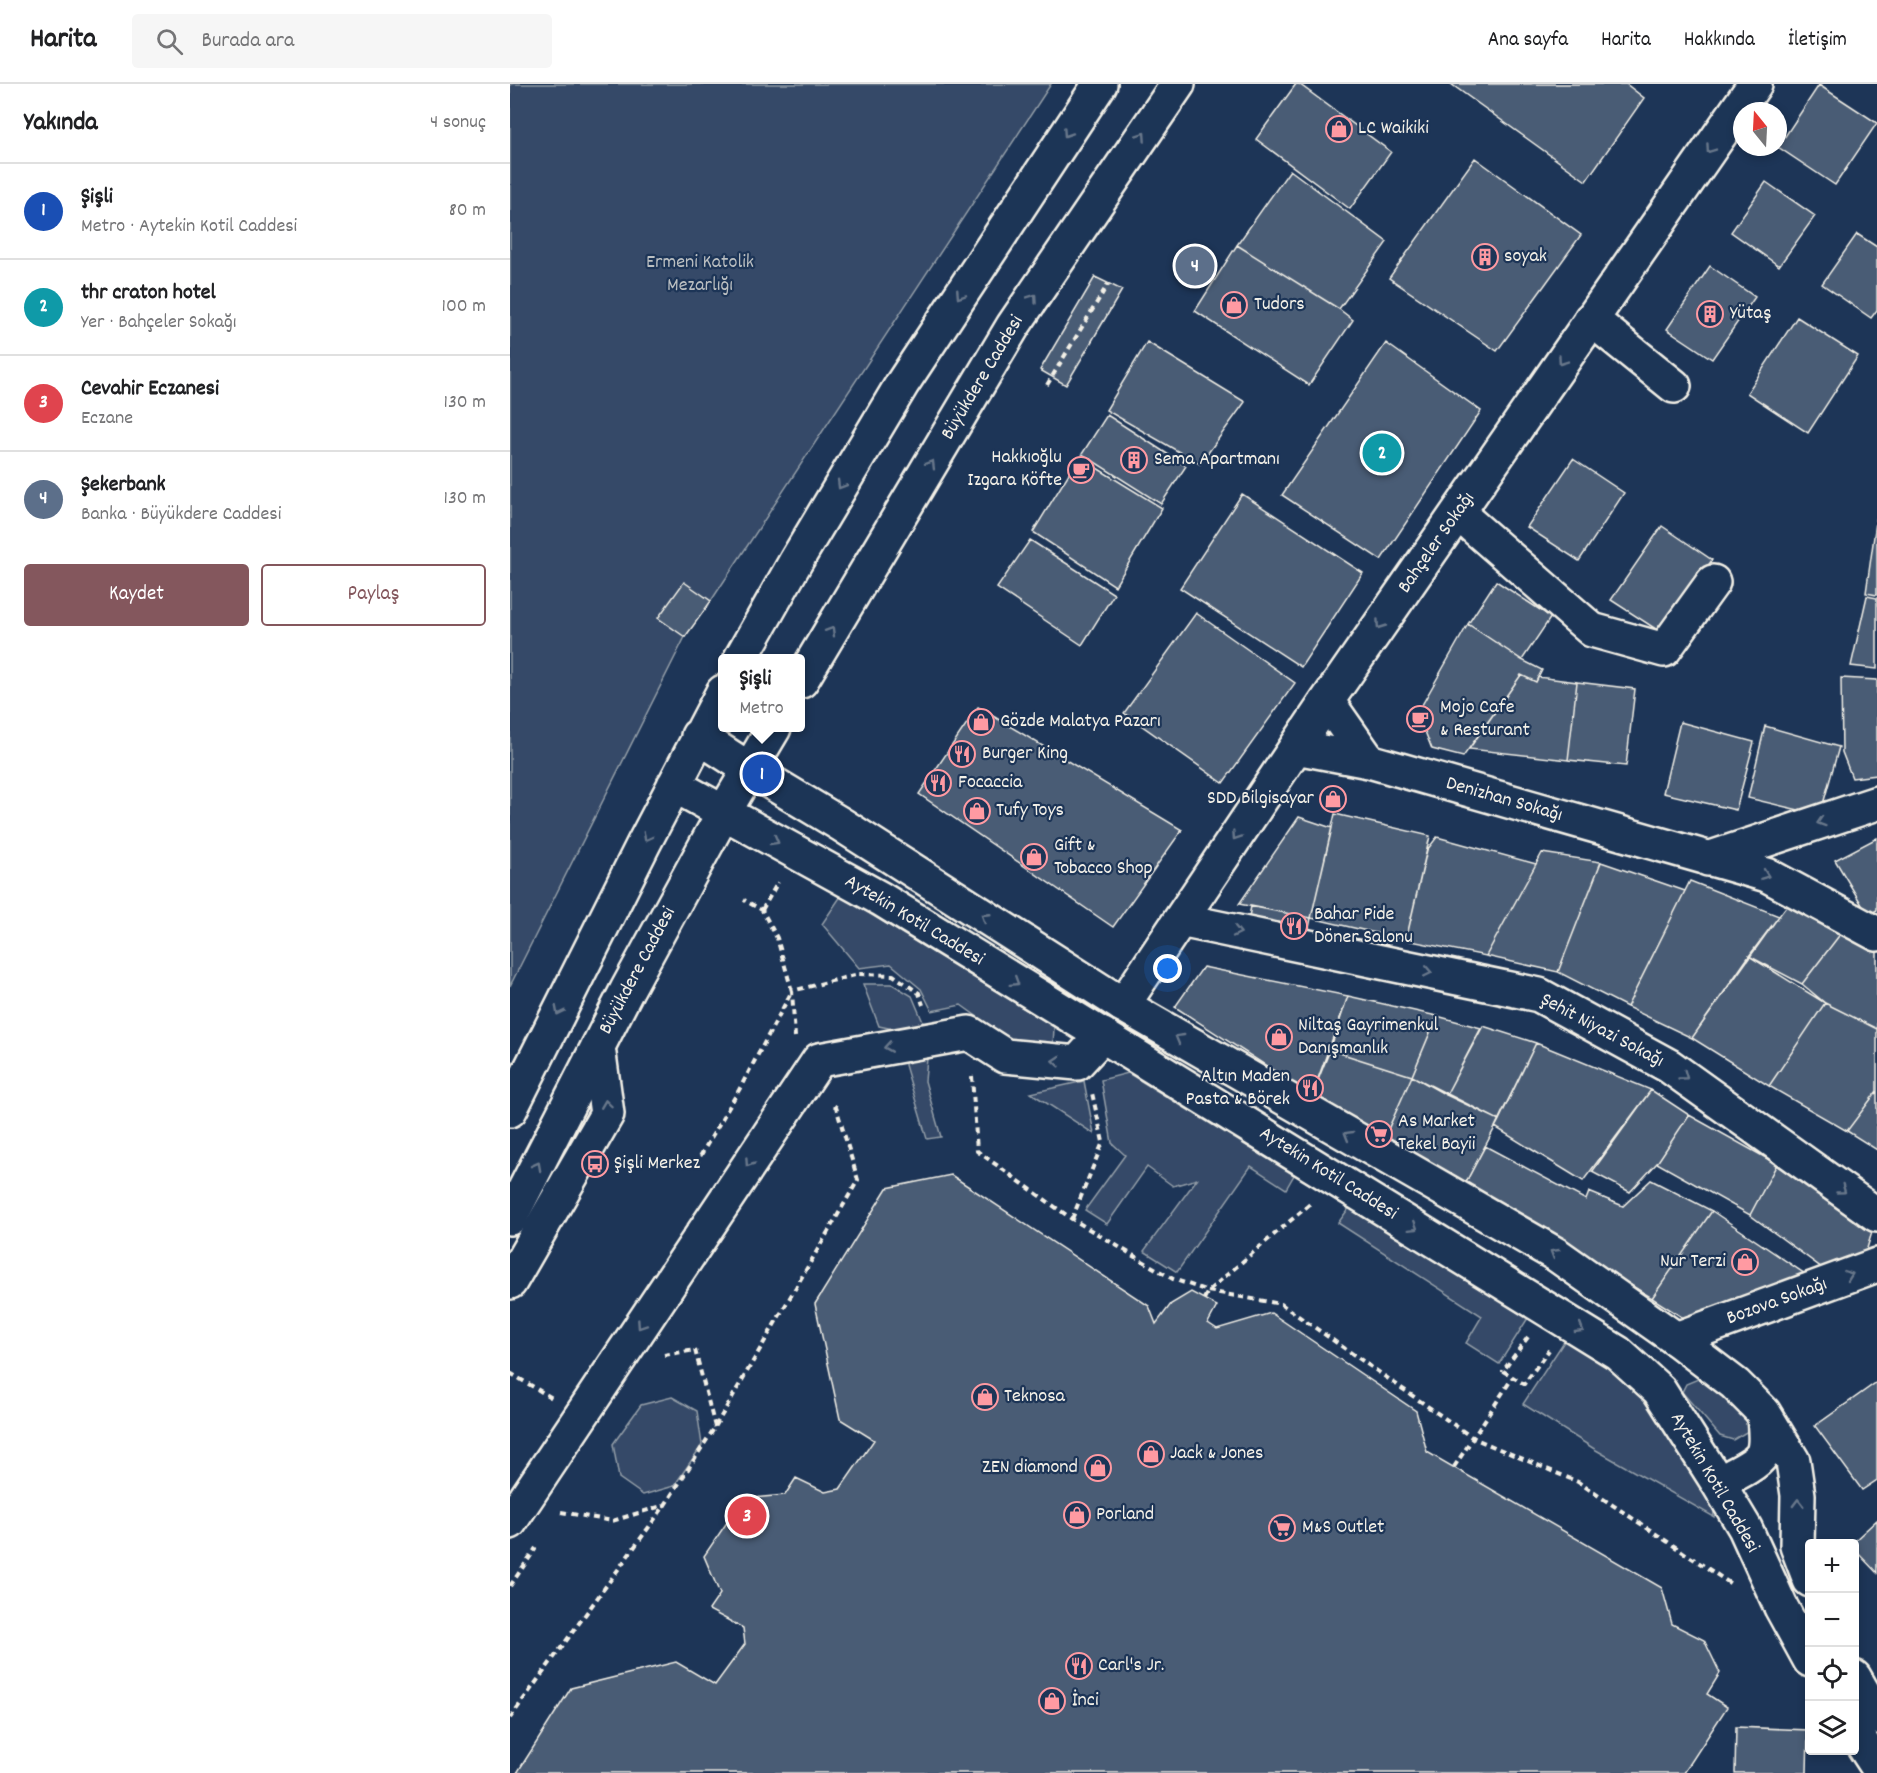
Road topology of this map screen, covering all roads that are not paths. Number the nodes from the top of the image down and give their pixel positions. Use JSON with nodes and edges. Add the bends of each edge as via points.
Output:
{"nodes":[{"id":1,"x":1100,"y":84,"type":"edge"},
{"id":2,"x":1178,"y":84,"type":"edge"},
{"id":3,"x":1755,"y":84,"type":"edge"},
{"id":4,"x":1591,"y":320,"type":"junction"},
{"id":5,"x":1674,"y":386,"type":"dead end"},
{"id":6,"x":1458,"y":513,"type":"junction"},
{"id":7,"x":1713,"y":582,"type":"dead end"},
{"id":8,"x":743,"y":654,"type":"edge"},
{"id":9,"x":805,"y":674,"type":"edge"},
{"id":10,"x":718,"y":701,"type":"edge"},
{"id":11,"x":1327,"y":701,"type":"junction"},
{"id":12,"x":772,"y":732,"type":"edge"},
{"id":13,"x":698,"y":736,"type":"junction"},
{"id":14,"x":1296,"y":747,"type":"junction"},
{"id":15,"x":1369,"y":760,"type":"junction"},
{"id":16,"x":749,"y":769,"type":"junction"},
{"id":17,"x":674,"y":785,"type":"junction"},
{"id":18,"x":1877,"y":803,"type":"edge"},
{"id":19,"x":724,"y":812,"type":"junction"},
{"id":20,"x":1708,"y":859,"type":"junction"},
{"id":21,"x":1180,"y":920,"type":"junction"},
{"id":22,"x":1877,"y":934,"type":"edge"},
{"id":23,"x":1123,"y":1005,"type":"junction"},
{"id":24,"x":1093,"y":1045,"type":"junction"},
{"id":25,"x":598,"y":1047,"type":"junction"},
{"id":26,"x":510,"y":1110,"type":"edge"},
{"id":27,"x":1877,"y":1215,"type":"edge"},
{"id":28,"x":510,"y":1218,"type":"edge"},
{"id":29,"x":1877,"y":1265,"type":"edge"},
{"id":30,"x":510,"y":1282,"type":"edge"},
{"id":31,"x":1676,"y":1339,"type":"junction"},
{"id":32,"x":1764,"y":1413,"type":"junction"},
{"id":33,"x":1718,"y":1483,"type":"junction"},
{"id":34,"x":510,"y":1522,"type":"edge"},
{"id":35,"x":1797,"y":1546,"type":"junction"},
{"id":36,"x":1761,"y":1565,"type":"junction"},
{"id":37,"x":1805,"y":1569,"type":"edge"},
{"id":38,"x":1805,"y":1652,"type":"edge"},
{"id":39,"x":1859,"y":1686,"type":"edge"},
{"id":40,"x":1877,"y":1717,"type":"edge"},
{"id":41,"x":1859,"y":1739,"type":"edge"},
{"id":42,"x":1877,"y":1766,"type":"edge"}],
"edges":[{"from":1,"to":8,"type":"main road","one_way":true,"via":[[902,384]]},
{"from":9,"to":2,"type":"main road","name":"Büyükdere Caddesi","one_way":true,"via":[[1013,326]]},
{"from":3,"to":4,"type":"main road","name":"Bahçeler Sokağı","one_way":true},
{"from":4,"to":5,"type":"main road"},
{"from":4,"to":6,"type":"main road","name":"Bahçeler Sokağı","one_way":true},
{"from":6,"to":7,"type":"main road","via":[[1592,630],[1664,650]]},
{"from":6,"to":11,"type":"main road","name":"Bahçeler Sokağı","one_way":true},
{"from":10,"to":13,"type":"main road"},
{"from":11,"to":14,"type":"main road","name":"Bahçeler Sokağı"},
{"from":11,"to":15,"type":"main road"},
{"from":12,"to":16,"type":"main road","name":"Büyükdere Caddesi"},
{"from":13,"to":16,"type":"main road","name":"Aytekin Kotil Caddesi"},
{"from":13,"to":17,"type":"main road"},
{"from":14,"to":15,"type":"main road","name":"Denizhan Sokağı"},
{"from":14,"to":21,"type":"main road","name":"Bahçeler Sokağı","one_way":true},
{"from":15,"to":20,"type":"main road","name":"Denizhan Sokağı"},
{"from":16,"to":19,"type":"main road","name":"Büyükdere Caddesi"},
{"from":23,"to":16,"type":"main road","name":"Aytekin Kotil Caddesi","one_way":true},
{"from":17,"to":19,"type":"main road","name":"Aytekin Kotil Caddesi"},
{"from":17,"to":26,"type":"main road","one_way":true},
{"from":18,"to":20,"type":"main road","one_way":true},
{"from":19,"to":24,"type":"main road","name":"Aytekin Kotil Caddesi","one_way":true,"via":[[881,899]]},
{"from":19,"to":25,"type":"main road","name":"Büyükdere Caddesi"},
{"from":20,"to":22,"type":"main road","name":"Denizhan Sokağı","one_way":true,"via":[[1767,875]]},
{"from":21,"to":23,"type":"main road","name":"Bahçeler Sokağı"},
{"from":21,"to":27,"type":"main road","name":"Şehit Niyazi Sokağı","one_way":true,"via":[[1539,995],[1670,1066]]},
{"from":31,"to":23,"type":"main road","name":"Aytekin Kotil Caddesi","one_way":true,"via":[[1557,1255]]},
{"from":24,"to":33,"type":"main road","name":"Aytekin Kotil Caddesi","one_way":true,"via":[[1618,1353],[1659,1390]]},
{"from":24,"to":34,"type":"main road","one_way":true,"via":[[1077,1063],[1005,1056],[969,1033],[819,1059]]},
{"from":28,"to":25,"type":"main road","name":"Büyükdere Caddesi","one_way":true},
{"from":30,"to":25,"type":"main road","one_way":true,"via":[[607,1114]]},
{"from":31,"to":29,"type":"main road","name":"Bozova Sokağı","one_way":true},
{"from":31,"to":32,"type":"main road","name":"Aytekin Kotil Caddesi","via":[[1735,1384]]},
{"from":32,"to":33,"type":"main road","via":[[1765,1443],[1761,1456]]},
{"from":35,"to":32,"type":"main road","name":"Aytekin Kotil Caddesi","one_way":true,"via":[[1798,1495],[1793,1461]]},
{"from":33,"to":36,"type":"main road","name":"Aytekin Kotil Caddesi","via":[[1745,1528]]},
{"from":35,"to":36,"type":"main road","via":[[1787,1532],[1770,1539]]},
{"from":35,"to":37,"type":"main road","name":"Aytekin Kotil Caddesi"},
{"from":36,"to":38,"type":"main road","name":"Aytekin Kotil Caddesi"},
{"from":39,"to":40,"type":"main road"},
{"from":41,"to":42,"type":"main road"}]}
